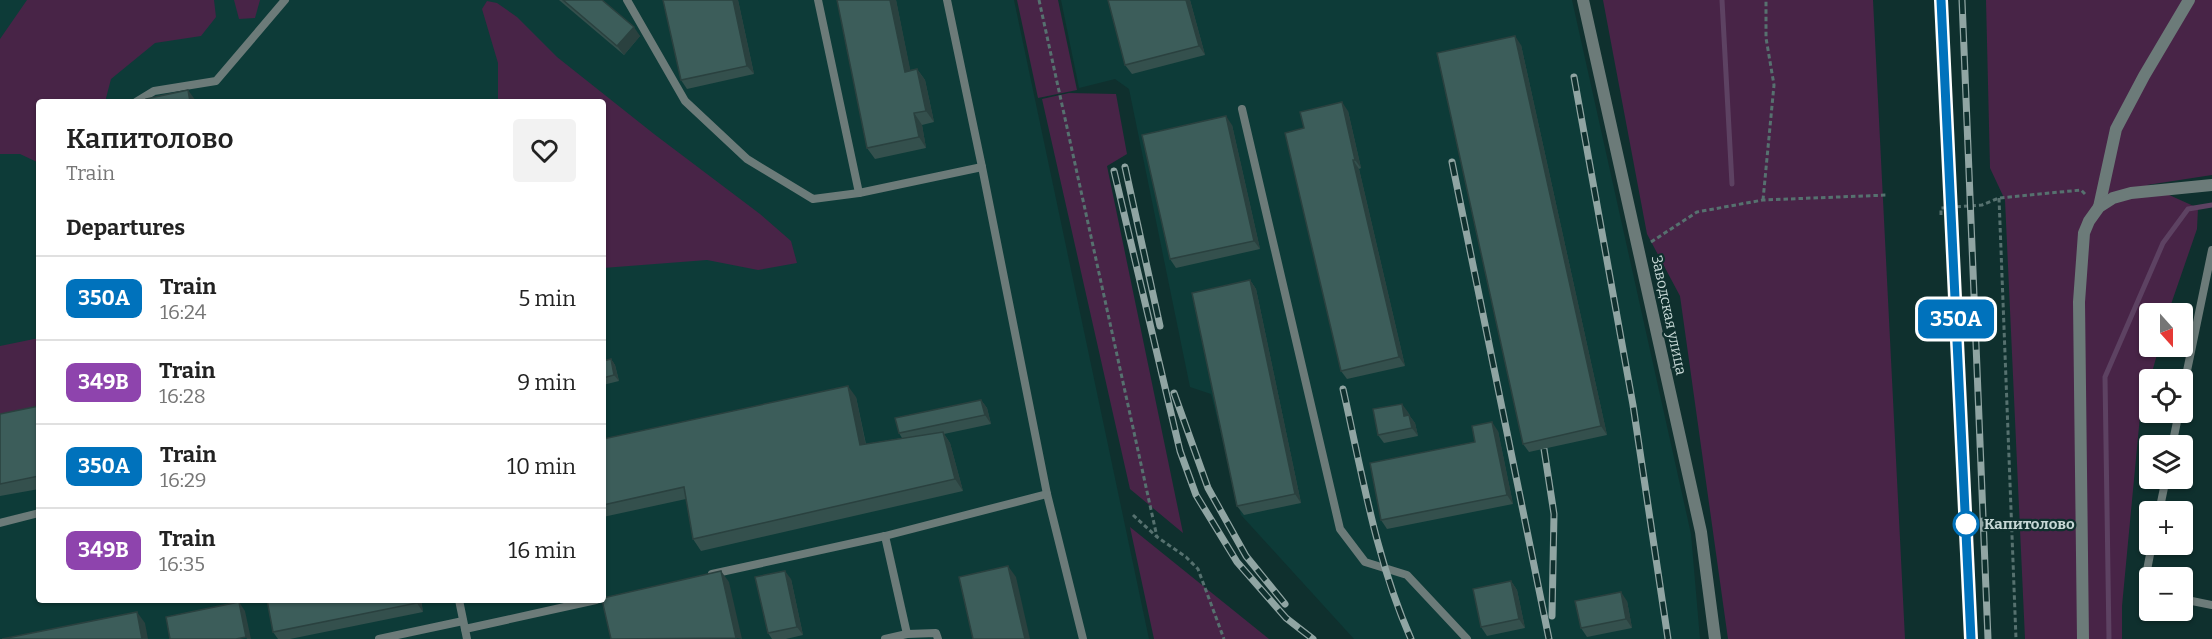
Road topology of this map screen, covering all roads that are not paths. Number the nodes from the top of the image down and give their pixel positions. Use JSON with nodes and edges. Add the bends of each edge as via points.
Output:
{"nodes":[{"id":1,"x":285,"y":0,"type":"edge"},
{"id":2,"x":627,"y":0,"type":"edge"},
{"id":3,"x":818,"y":0,"type":"edge"},
{"id":4,"x":947,"y":0,"type":"edge"},
{"id":5,"x":1583,"y":0,"type":"edge"},
{"id":6,"x":2188,"y":0,"type":"edge"},
{"id":7,"x":141,"y":99,"type":"edge"},
{"id":8,"x":1242,"y":109,"type":"dead end"},
{"id":9,"x":982,"y":167,"type":"junction"},
{"id":10,"x":2212,"y":185,"type":"edge"},
{"id":11,"x":859,"y":193,"type":"junction"},
{"id":12,"x":2099,"y":207,"type":"junction"},
{"id":13,"x":2212,"y":250,"type":"edge"},
{"id":14,"x":2187,"y":369,"type":"edge"},
{"id":15,"x":1047,"y":494,"type":"junction"},
{"id":16,"x":36,"y":514,"type":"edge"},
{"id":17,"x":0,"y":523,"type":"edge"},
{"id":18,"x":885,"y":536,"type":"junction"},
{"id":19,"x":705,"y":576,"type":"edge"},
{"id":20,"x":2193,"y":601,"type":"edge"},
{"id":21,"x":460,"y":603,"type":"edge"},
{"id":22,"x":580,"y":603,"type":"edge"},
{"id":23,"x":2212,"y":605,"type":"edge"},
{"id":24,"x":464,"y":625,"type":"junction"},
{"id":25,"x":907,"y":634,"type":"junction"},
{"id":26,"x":379,"y":639,"type":"edge"},
{"id":27,"x":467,"y":639,"type":"edge"},
{"id":28,"x":885,"y":639,"type":"edge"},
{"id":29,"x":938,"y":639,"type":"edge"},
{"id":30,"x":1083,"y":639,"type":"edge"},
{"id":31,"x":1467,"y":639,"type":"edge"},
{"id":32,"x":1715,"y":639,"type":"edge"},
{"id":33,"x":2083,"y":639,"type":"edge"}],
"edges":[{"from":1,"to":7,"type":"lane","via":[[216,81],[154,92]]},
{"from":2,"to":11,"type":"lane","via":[[685,101],[747,159],[813,199]]},
{"from":3,"to":11,"type":"lane"},
{"from":4,"to":9,"type":"lane"},
{"from":5,"to":32,"type":"street","name":"Заводская улица","via":[[1701,532]]},
{"from":6,"to":12,"type":"street","via":[[2116,129]]},
{"from":8,"to":31,"type":"lane","via":[[1340,529],[1365,562],[1407,575]]},
{"from":9,"to":11,"type":"lane"},
{"from":9,"to":15,"type":"lane"},
{"from":10,"to":12,"type":"street","via":[[2131,193]]},
{"from":12,"to":33,"type":"street","via":[[2084,233],[2079,302]]},
{"from":13,"to":14,"type":"lane"},
{"from":15,"to":18,"type":"lane"},
{"from":15,"to":30,"type":"lane"},
{"from":16,"to":17,"type":"lane"},
{"from":18,"to":19,"type":"lane"},
{"from":18,"to":25,"type":"lane"},
{"from":20,"to":23,"type":"lane"},
{"from":21,"to":24,"type":"lane"},
{"from":22,"to":24,"type":"lane"},
{"from":24,"to":26,"type":"lane"},
{"from":24,"to":27,"type":"lane"},
{"from":25,"to":28,"type":"lane"},
{"from":25,"to":29,"type":"lane","via":[[936,633]]}]}
